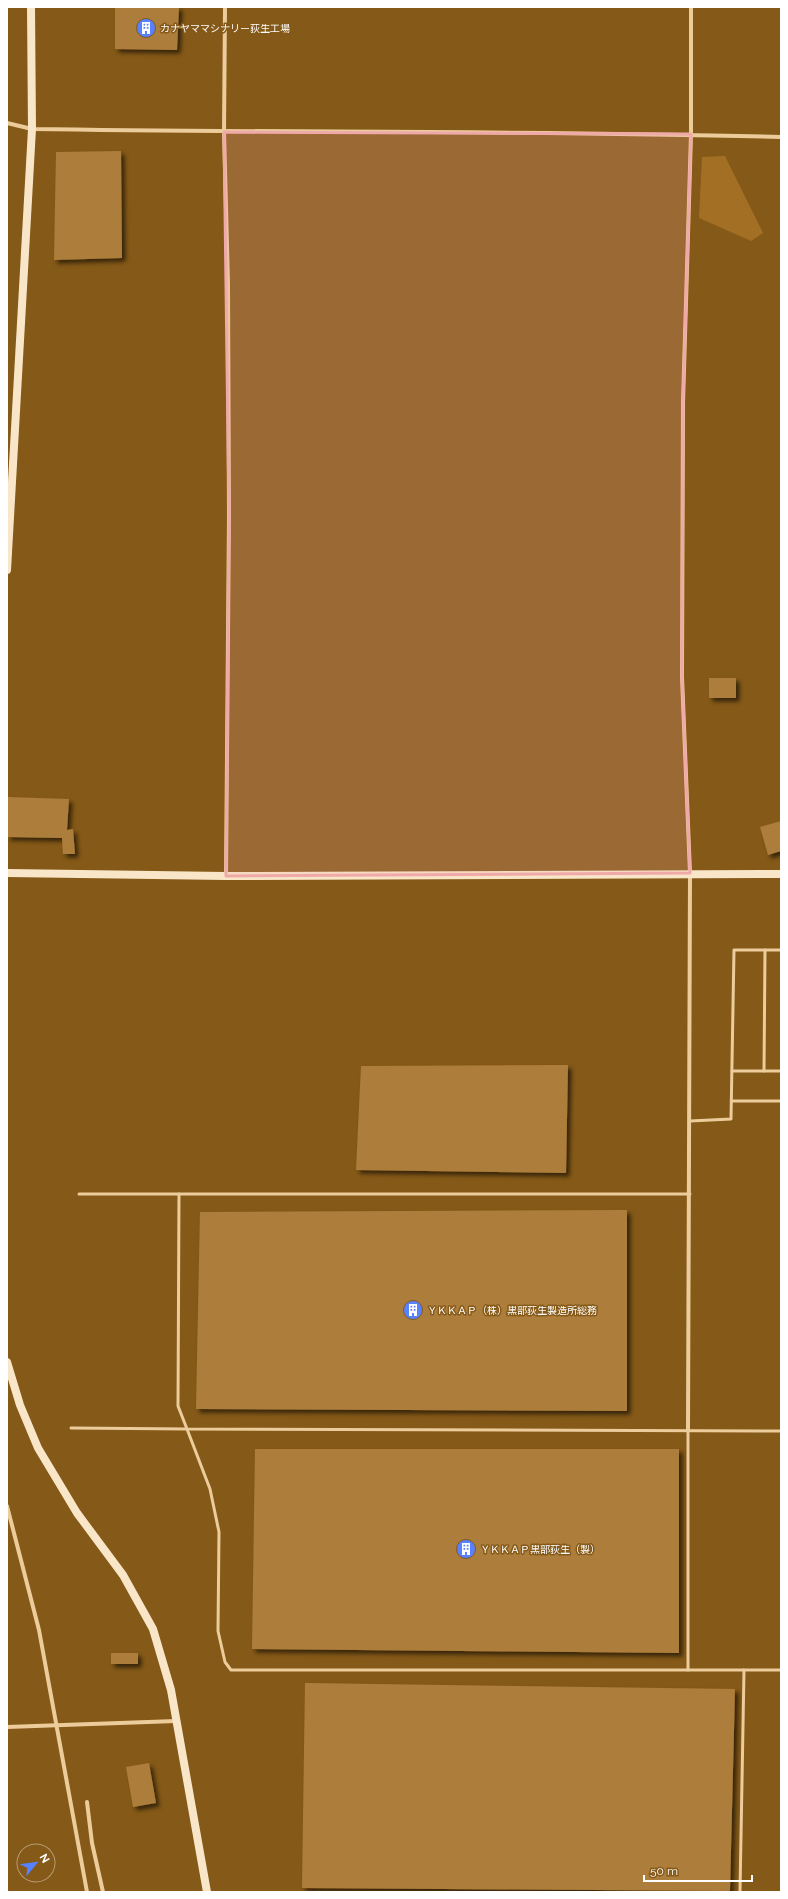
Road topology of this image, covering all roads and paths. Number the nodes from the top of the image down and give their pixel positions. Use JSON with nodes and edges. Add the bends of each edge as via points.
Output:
{"nodes":[{"id":1,"x":31,"y":7,"type":"edge"},
{"id":2,"x":225,"y":7,"type":"edge"},
{"id":3,"x":691,"y":7,"type":"edge"},
{"id":4,"x":7,"y":123,"type":"edge"},
{"id":5,"x":32,"y":129,"type":"junction"},
{"id":6,"x":224,"y":132,"type":"junction"},
{"id":7,"x":691,"y":134,"type":"junction"},
{"id":8,"x":781,"y":136,"type":"edge"},
{"id":9,"x":8,"y":528,"type":"edge"},
{"id":10,"x":7,"y":570,"type":"edge"},
{"id":11,"x":690,"y":873,"type":"junction"},
{"id":12,"x":7,"y":874,"type":"edge"},
{"id":13,"x":781,"y":874,"type":"edge"},
{"id":14,"x":226,"y":876,"type":"junction"},
{"id":15,"x":765,"y":950,"type":"junction"},
{"id":16,"x":781,"y":950,"type":"edge"},
{"id":17,"x":732,"y":1071,"type":"junction"},
{"id":18,"x":764,"y":1071,"type":"junction"},
{"id":19,"x":781,"y":1071,"type":"edge"},
{"id":20,"x":732,"y":1101,"type":"junction"},
{"id":21,"x":781,"y":1101,"type":"edge"},
{"id":22,"x":690,"y":1121,"type":"junction"},
{"id":23,"x":79,"y":1194,"type":"dead end"},
{"id":24,"x":179,"y":1194,"type":"junction"},
{"id":25,"x":690,"y":1194,"type":"junction"},
{"id":26,"x":7,"y":1362,"type":"edge"},
{"id":27,"x":71,"y":1428,"type":"dead end"},
{"id":28,"x":187,"y":1429,"type":"junction"},
{"id":29,"x":688,"y":1429,"type":"junction"},
{"id":30,"x":781,"y":1430,"type":"edge"},
{"id":31,"x":7,"y":1506,"type":"edge"},
{"id":32,"x":688,"y":1670,"type":"junction"},
{"id":33,"x":744,"y":1670,"type":"junction"},
{"id":34,"x":781,"y":1670,"type":"edge"},
{"id":35,"x":176,"y":1721,"type":"junction"},
{"id":36,"x":56,"y":1725,"type":"junction"},
{"id":37,"x":7,"y":1727,"type":"edge"},
{"id":38,"x":87,"y":1802,"type":"dead end"},
{"id":39,"x":87,"y":1892,"type":"edge"},
{"id":40,"x":103,"y":1892,"type":"edge"},
{"id":41,"x":206,"y":1892,"type":"edge"},
{"id":42,"x":740,"y":1892,"type":"edge"}],
"edges":[{"from":1,"to":5,"type":"street"},
{"from":2,"to":6,"type":"street"},
{"from":3,"to":7,"type":"street"},
{"from":4,"to":5,"type":"street"},
{"from":5,"to":6,"type":"street"},
{"from":5,"to":9,"type":"street"},
{"from":6,"to":7,"type":"street"},
{"from":6,"to":14,"type":"street","via":[[229,499]]},
{"from":7,"to":8,"type":"street"},
{"from":7,"to":11,"type":"street","via":[[683,403],[682,669]]},
{"from":9,"to":10,"type":"street"},
{"from":11,"to":13,"type":"street"},
{"from":11,"to":14,"type":"street"},
{"from":11,"to":22,"type":"street"},
{"from":12,"to":14,"type":"street"},
{"from":15,"to":16,"type":"lane"},
{"from":15,"to":17,"type":"lane","via":[[734,950]]},
{"from":15,"to":18,"type":"lane"},
{"from":17,"to":18,"type":"lane"},
{"from":17,"to":20,"type":"lane"},
{"from":18,"to":19,"type":"lane"},
{"from":20,"to":21,"type":"lane"},
{"from":20,"to":22,"type":"lane","via":[[731,1119]]},
{"from":22,"to":25,"type":"street"},
{"from":23,"to":24,"type":"lane"},
{"from":24,"to":25,"type":"lane"},
{"from":24,"to":28,"type":"lane","via":[[178,1406]]},
{"from":25,"to":29,"type":"street"},
{"from":26,"to":35,"type":"street","via":[[20,1405],[38,1448],[77,1513],[123,1574],[153,1629]]},
{"from":27,"to":28,"type":"lane"},
{"from":28,"to":29,"type":"lane"},
{"from":28,"to":32,"type":"lane","via":[[210,1489],[219,1532],[218,1631],[225,1662],[231,1670]]},
{"from":29,"to":30,"type":"lane"},
{"from":29,"to":32,"type":"lane"},
{"from":31,"to":36,"type":"street","via":[[39,1630]]},
{"from":32,"to":33,"type":"lane"},
{"from":33,"to":34,"type":"lane"},
{"from":33,"to":42,"type":"lane"},
{"from":35,"to":36,"type":"street"},
{"from":35,"to":41,"type":"street"},
{"from":36,"to":37,"type":"street"},
{"from":36,"to":39,"type":"street"},
{"from":38,"to":40,"type":"street","via":[[92,1843]]}]}
